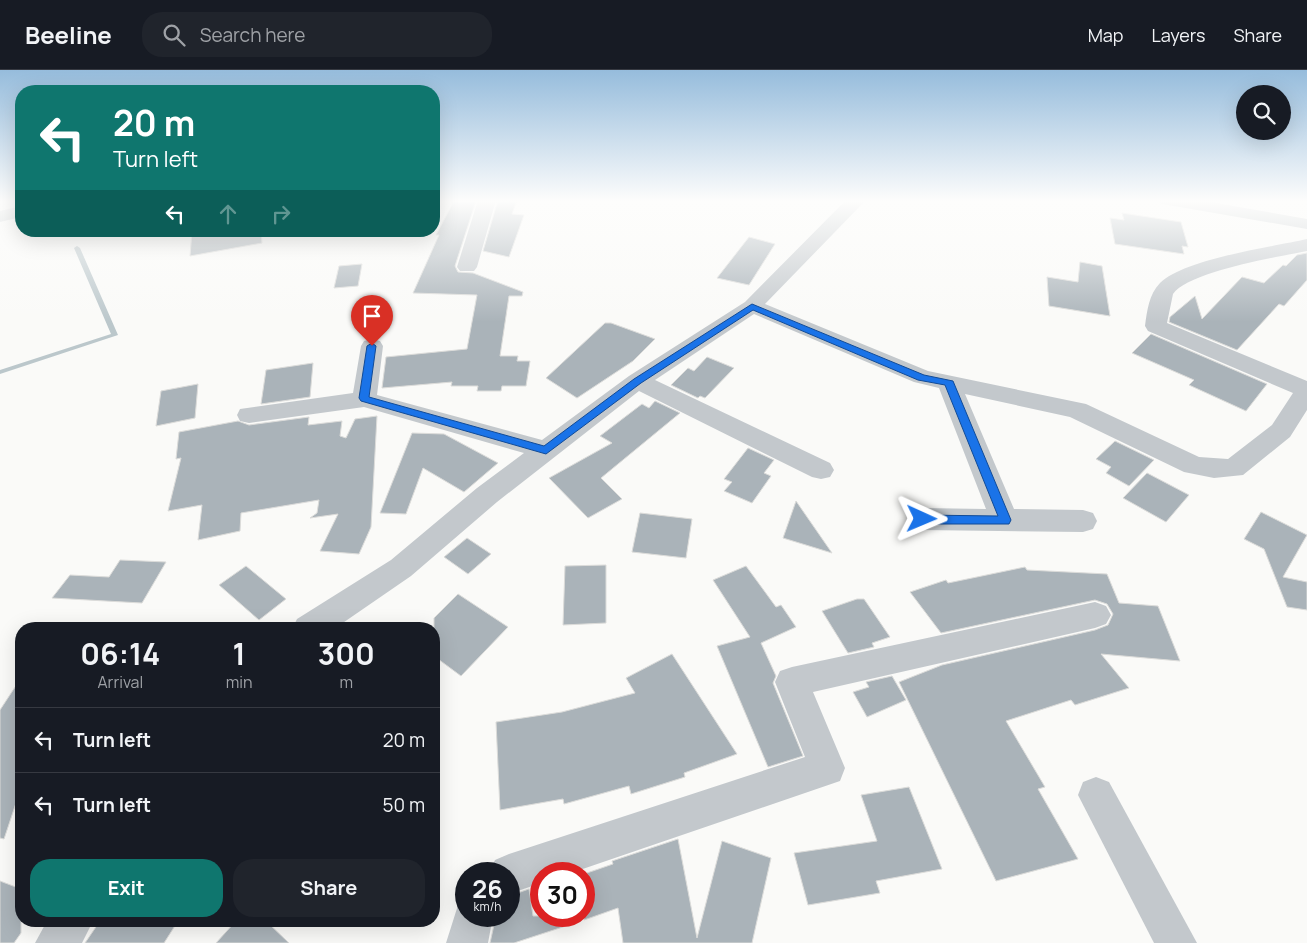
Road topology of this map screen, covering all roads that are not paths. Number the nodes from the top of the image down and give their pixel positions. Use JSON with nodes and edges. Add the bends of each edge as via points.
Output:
{"nodes":[{"id":1,"x":475,"y":241,"type":"edge"},
{"id":2,"x":814,"y":241,"type":"edge"},
{"id":3,"x":1307,"y":245,"type":"edge"},
{"id":4,"x":467,"y":267,"type":"dead end"},
{"id":5,"x":752,"y":306,"type":"junction"},
{"id":6,"x":372,"y":346,"type":"dead end"},
{"id":7,"x":638,"y":381,"type":"junction"},
{"id":8,"x":949,"y":383,"type":"junction"},
{"id":9,"x":1307,"y":390,"type":"edge"},
{"id":10,"x":364,"y":398,"type":"junction"},
{"id":11,"x":249,"y":415,"type":"dead end"},
{"id":12,"x":546,"y":450,"type":"junction"},
{"id":13,"x":821,"y":470,"type":"dead end"},
{"id":14,"x":922,"y":519,"type":"dead end"},
{"id":15,"x":1005,"y":520,"type":"junction"},
{"id":16,"x":1083,"y":521,"type":"dead end"},
{"id":17,"x":1095,"y":615,"type":"dead end"},
{"id":18,"x":319,"y":622,"type":"edge"},
{"id":19,"x":1096,"y":795,"type":"dead end"},
{"id":20,"x":520,"y":870,"type":"edge"},
{"id":21,"x":68,"y":927,"type":"edge"},
{"id":22,"x":471,"y":927,"type":"edge"},
{"id":23,"x":56,"y":943,"type":"edge"},
{"id":24,"x":467,"y":943,"type":"edge"},
{"id":25,"x":1176,"y":943,"type":"edge"}],
"edges":[{"from":1,"to":4,"type":"street"},
{"from":2,"to":5,"type":"street"},
{"from":3,"to":9,"type":"street","via":[[1202,270],[1168,287],[1157,311],[1156,326]]},
{"from":5,"to":7,"type":"street"},
{"from":5,"to":8,"type":"street","via":[[922,377]]},
{"from":6,"to":10,"type":"street"},
{"from":7,"to":12,"type":"street"},
{"from":7,"to":13,"type":"street"},
{"from":8,"to":9,"type":"street","via":[[1077,410],[1193,464],[1214,469],[1234,468],[1281,431]]},
{"from":8,"to":15,"type":"street"},
{"from":10,"to":11,"type":"street"},
{"from":10,"to":12,"type":"street"},
{"from":12,"to":18,"type":"street","via":[[487,494],[401,568]]},
{"from":14,"to":15,"type":"street"},
{"from":15,"to":16,"type":"street"},
{"from":17,"to":20,"type":"street","via":[[792,682],[827,768]]},
{"from":19,"to":25,"type":"street"},
{"from":21,"to":23,"type":"street"},
{"from":22,"to":24,"type":"street"}]}
